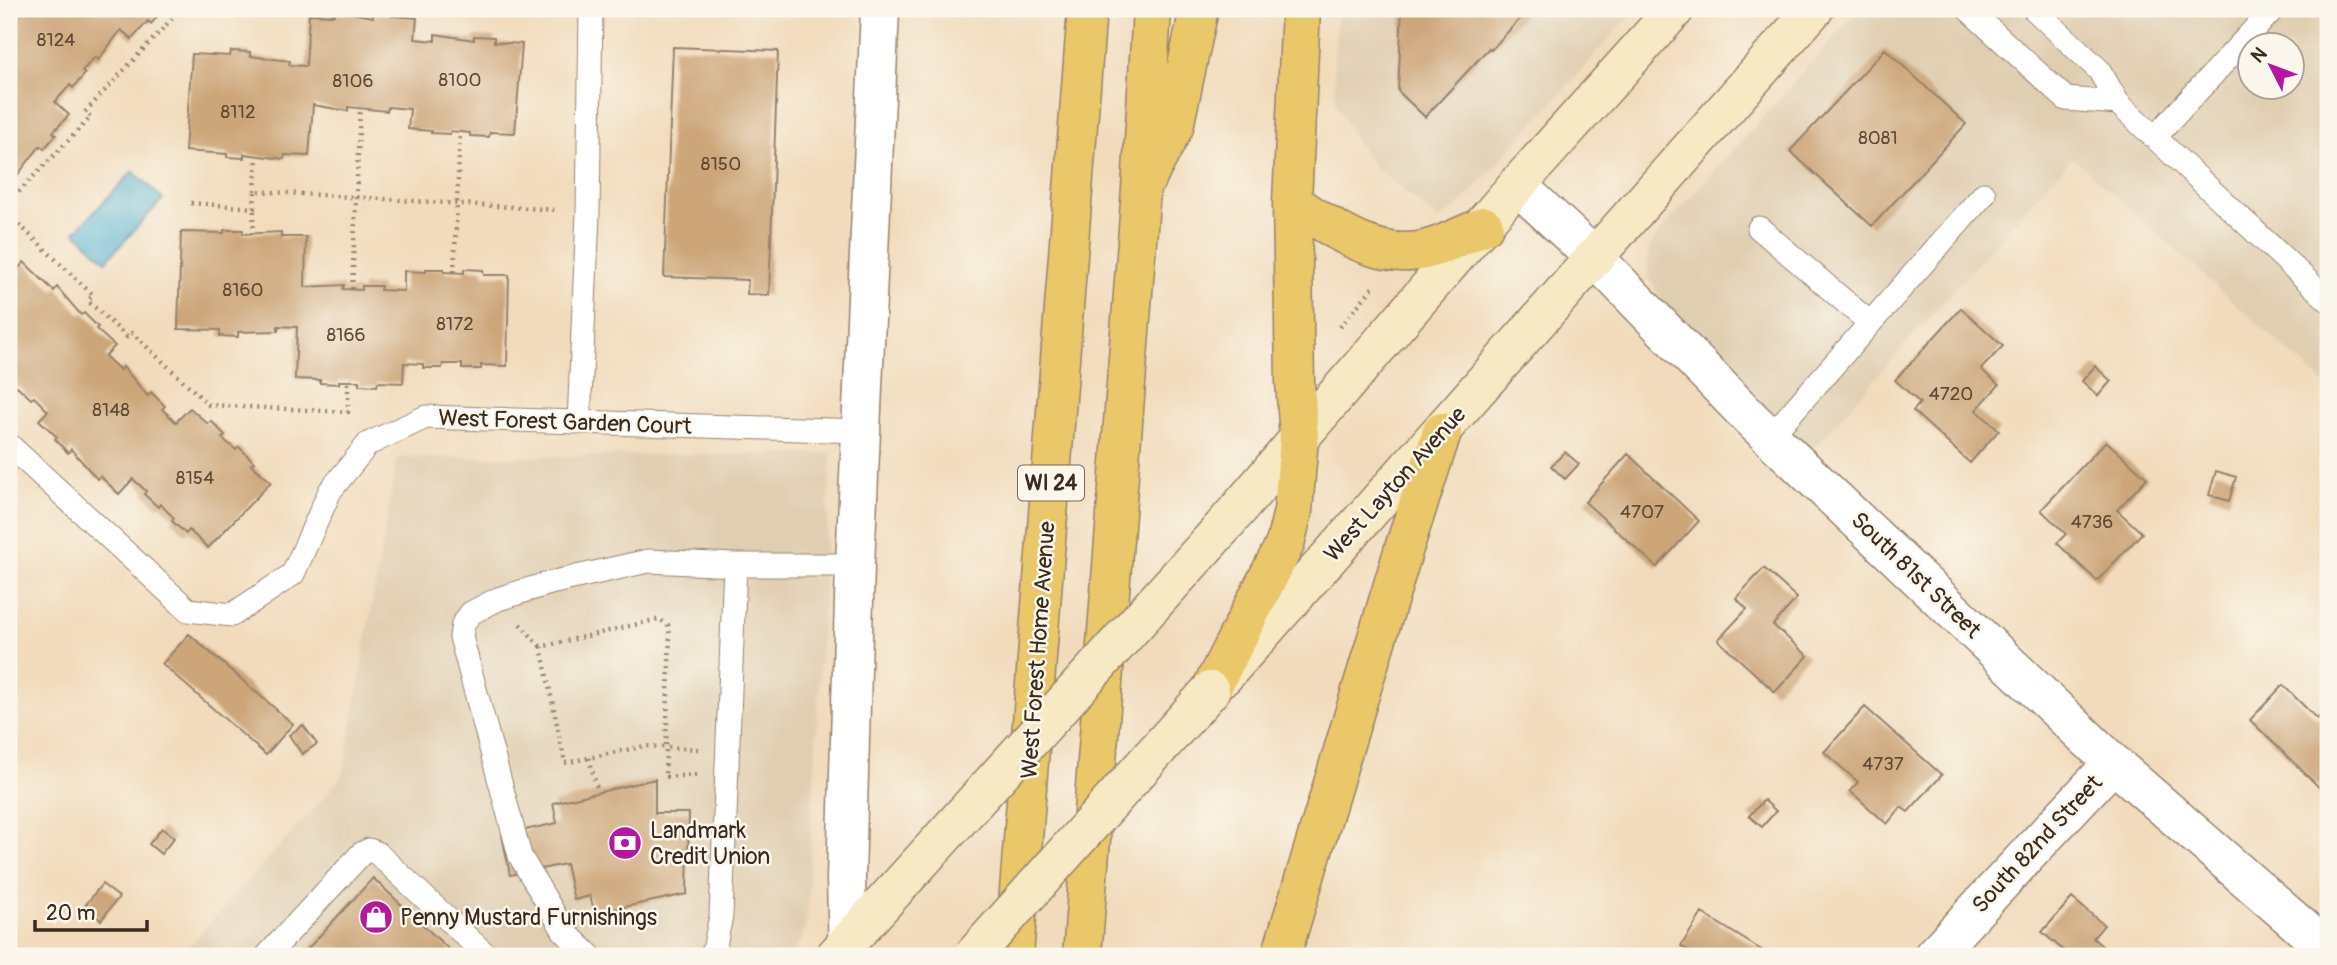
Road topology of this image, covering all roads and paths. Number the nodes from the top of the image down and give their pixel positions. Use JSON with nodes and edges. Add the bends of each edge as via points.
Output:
{"nodes":[{"id":1,"x":181,"y":9,"type":"edge"},
{"id":2,"x":591,"y":9,"type":"edge"},
{"id":3,"x":880,"y":9,"type":"edge"},
{"id":4,"x":1087,"y":9,"type":"edge"},
{"id":5,"x":1152,"y":9,"type":"edge"},
{"id":6,"x":1199,"y":9,"type":"edge"},
{"id":7,"x":1301,"y":9,"type":"edge"},
{"id":8,"x":1675,"y":9,"type":"edge"},
{"id":9,"x":1814,"y":9,"type":"edge"},
{"id":10,"x":1968,"y":9,"type":"edge"},
{"id":11,"x":2034,"y":9,"type":"edge"},
{"id":12,"x":2273,"y":9,"type":"edge"},
{"id":13,"x":2118,"y":103,"type":"junction"},
{"id":14,"x":360,"y":108,"type":"dead end"},
{"id":15,"x":460,"y":132,"type":"dead end"},
{"id":16,"x":2155,"y":137,"type":"junction"},
{"id":17,"x":257,"y":155,"type":"dead end"},
{"id":18,"x":1517,"y":185,"type":"junction"},
{"id":19,"x":1141,"y":189,"type":"junction"},
{"id":20,"x":255,"y":191,"type":"junction"},
{"id":21,"x":1984,"y":194,"type":"dead end"},
{"id":22,"x":356,"y":197,"type":"junction"},
{"id":23,"x":9,"y":202,"type":"edge"},
{"id":24,"x":1293,"y":202,"type":"junction"},
{"id":25,"x":191,"y":203,"type":"dead end"},
{"id":26,"x":457,"y":203,"type":"junction"},
{"id":27,"x":254,"y":208,"type":"junction"},
{"id":28,"x":588,"y":214,"type":"junction"},
{"id":29,"x":9,"y":215,"type":"edge"},
{"id":30,"x":1484,"y":226,"type":"junction"},
{"id":31,"x":1759,"y":228,"type":"dead end"},
{"id":32,"x":253,"y":234,"type":"dead end"},
{"id":33,"x":1594,"y":257,"type":"junction"},
{"id":34,"x":454,"y":272,"type":"dead end"},
{"id":35,"x":1374,"y":286,"type":"dead end"},
{"id":36,"x":352,"y":289,"type":"dead end"},
{"id":37,"x":2328,"y":300,"type":"edge"},
{"id":38,"x":1870,"y":323,"type":"junction"},
{"id":39,"x":1332,"y":337,"type":"dead end"},
{"id":40,"x":348,"y":381,"type":"dead end"},
{"id":41,"x":579,"y":422,"type":"junction"},
{"id":42,"x":859,"y":432,"type":"junction"},
{"id":43,"x":1441,"y":432,"type":"junction"},
{"id":44,"x":1770,"y":437,"type":"junction"},
{"id":45,"x":1299,"y":439,"type":"junction"},
{"id":46,"x":9,"y":445,"type":"edge"},
{"id":47,"x":735,"y":565,"type":"junction"},
{"id":48,"x":855,"y":565,"type":"junction"},
{"id":49,"x":519,"y":624,"type":"dead end"},
{"id":50,"x":541,"y":647,"type":"junction"},
{"id":51,"x":1210,"y":691,"type":"junction"},
{"id":52,"x":666,"y":747,"type":"junction"},
{"id":53,"x":589,"y":758,"type":"junction"},
{"id":54,"x":2113,"y":763,"type":"junction"},
{"id":55,"x":698,"y":775,"type":"dead end"},
{"id":56,"x":598,"y":792,"type":"dead end"},
{"id":57,"x":2328,"y":950,"type":"edge"},
{"id":58,"x":843,"y":952,"type":"edge"},
{"id":59,"x":267,"y":956,"type":"edge"},
{"id":60,"x":487,"y":956,"type":"edge"},
{"id":61,"x":590,"y":956,"type":"edge"},
{"id":62,"x":710,"y":956,"type":"edge"},
{"id":63,"x":973,"y":956,"type":"edge"},
{"id":64,"x":1014,"y":956,"type":"edge"},
{"id":65,"x":1082,"y":956,"type":"edge"},
{"id":66,"x":1281,"y":956,"type":"edge"},
{"id":67,"x":1933,"y":956,"type":"edge"}],
"edges":[{"from":1,"to":23,"type":"path","via":[[85,111],[91,117]]},
{"from":2,"to":28,"type":"lane"},
{"from":3,"to":42,"type":"street"},
{"from":4,"to":64,"type":"main road","name":"West Forest Home Avenue","number":"WI 24"},
{"from":5,"to":19,"type":"main road","number":"WI 24"},
{"from":6,"to":19,"type":"main road","via":[[1174,127]]},
{"from":7,"to":24,"type":"main road"},
{"from":8,"to":18,"type":"main road"},
{"from":9,"to":33,"type":"main road","name":"West Layton Avenue"},
{"from":10,"to":13,"type":"lane","via":[[2066,99]]},
{"from":11,"to":13,"type":"lane","via":[[2099,70]]},
{"from":12,"to":16,"type":"lane"},
{"from":13,"to":16,"type":"lane"},
{"from":14,"to":22,"type":"path"},
{"from":15,"to":26,"type":"path"},
{"from":16,"to":37,"type":"lane"},
{"from":17,"to":20,"type":"path"},
{"from":18,"to":30,"type":"main road"},
{"from":18,"to":33,"type":"street","name":"South 81st Street"},
{"from":19,"to":65,"type":"main road","number":"WI 24"},
{"from":20,"to":22,"type":"path"},
{"from":20,"to":27,"type":"path"},
{"from":21,"to":38,"type":"lane"},
{"from":22,"to":26,"type":"path"},
{"from":22,"to":36,"type":"path"},
{"from":24,"to":30,"type":"main road","via":[[1339,233],[1402,253],[1429,249]]},
{"from":24,"to":45,"type":"main road"},
{"from":25,"to":27,"type":"path"},
{"from":26,"to":28,"type":"path"},
{"from":26,"to":34,"type":"path"},
{"from":27,"to":32,"type":"path"},
{"from":28,"to":41,"type":"lane"},
{"from":29,"to":40,"type":"path","via":[[93,295],[88,300],[127,337],[132,332],[209,405],[348,412]]},
{"from":30,"to":45,"type":"main road"},
{"from":31,"to":38,"type":"lane"},
{"from":33,"to":43,"type":"main road","name":"West Layton Avenue"},
{"from":33,"to":44,"type":"street","name":"South 81st Street"},
{"from":35,"to":39,"type":"path"},
{"from":38,"to":44,"type":"lane"},
{"from":41,"to":42,"type":"lane","name":"West Forest Garden Court"},
{"from":41,"to":46,"type":"lane","name":"West Forest Garden Court","via":[[426,417],[368,444],[330,491],[293,574],[232,615],[188,610]]},
{"from":42,"to":48,"type":"street"},
{"from":43,"to":51,"type":"main road","name":"West Layton Avenue"},
{"from":43,"to":66,"type":"main road"},
{"from":44,"to":54,"type":"street","name":"South 81st Street"},
{"from":45,"to":51,"type":"main road","via":[[1293,511],[1285,544]]},
{"from":45,"to":58,"type":"main road","bridge":true},
{"from":47,"to":48,"type":"lane"},
{"from":47,"to":61,"type":"lane","via":[[648,561],[498,599],[471,613],[463,624],[461,637],[520,856],[564,931]]},
{"from":47,"to":62,"type":"lane","via":[[721,916]]},
{"from":48,"to":58,"type":"street"},
{"from":49,"to":50,"type":"path"},
{"from":50,"to":52,"type":"path","via":[[659,619],[668,625]]},
{"from":50,"to":53,"type":"path","via":[[565,763]]},
{"from":51,"to":63,"type":"main road","name":"West Layton Avenue","bridge":true},
{"from":52,"to":53,"type":"path","via":[[645,746]]},
{"from":52,"to":55,"type":"path","via":[[665,776]]},
{"from":53,"to":56,"type":"path"},
{"from":54,"to":57,"type":"street","name":"South 81st Street"},
{"from":54,"to":67,"type":"street","name":"South 82nd Street"},
{"from":59,"to":60,"type":"lane","via":[[369,850]]}]}
